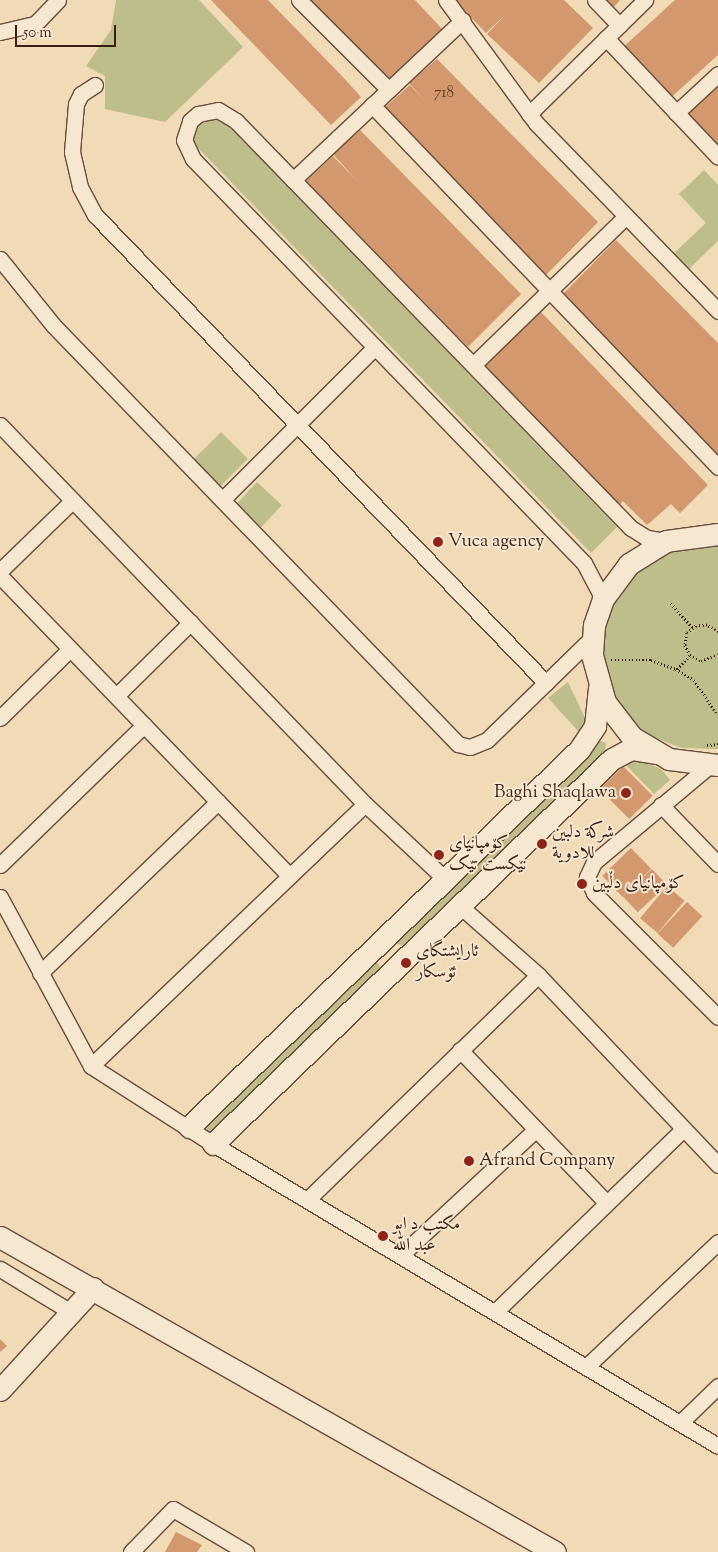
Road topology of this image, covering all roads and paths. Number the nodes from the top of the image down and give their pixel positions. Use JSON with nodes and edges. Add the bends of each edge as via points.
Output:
{"nodes":[{"id":1,"x":58,"y":0,"type":"edge"},
{"id":2,"x":299,"y":0,"type":"edge"},
{"id":3,"x":446,"y":0,"type":"edge"},
{"id":4,"x":595,"y":0,"type":"edge"},
{"id":5,"x":645,"y":0,"type":"edge"},
{"id":6,"x":463,"y":20,"type":"junction"},
{"id":7,"x":620,"y":26,"type":"junction"},
{"id":8,"x":0,"y":32,"type":"edge"},
{"id":9,"x":606,"y":38,"type":"junction"},
{"id":10,"x":718,"y":74,"type":"edge"},
{"id":11,"x":95,"y":85,"type":"dead end"},
{"id":12,"x":388,"y":90,"type":"junction"},
{"id":13,"x":372,"y":105,"type":"junction"},
{"id":14,"x":676,"y":113,"type":"junction"},
{"id":15,"x":529,"y":114,"type":"junction"},
{"id":16,"x":718,"y":157,"type":"edge"},
{"id":17,"x":293,"y":180,"type":"junction"},
{"id":18,"x":625,"y":217,"type":"junction"},
{"id":19,"x":0,"y":259,"type":"edge"},
{"id":20,"x":549,"y":293,"type":"junction"},
{"id":21,"x":718,"y":311,"type":"edge"},
{"id":22,"x":375,"y":347,"type":"junction"},
{"id":23,"x":473,"y":365,"type":"junction"},
{"id":24,"x":296,"y":426,"type":"junction"},
{"id":25,"x":1,"y":427,"type":"edge"},
{"id":26,"x":718,"y":467,"type":"edge"},
{"id":27,"x":222,"y":500,"type":"junction"},
{"id":28,"x":72,"y":501,"type":"junction"},
{"id":29,"x":718,"y":534,"type":"edge"},
{"id":30,"x":666,"y":541,"type":"junction"},
{"id":31,"x":0,"y":571,"type":"edge"},
{"id":32,"x":0,"y":576,"type":"edge"},
{"id":33,"x":603,"y":599,"type":"junction"},
{"id":34,"x":671,"y":603,"type":"dead end"},
{"id":35,"x":191,"y":622,"type":"junction"},
{"id":36,"x":693,"y":628,"type":"junction"},
{"id":37,"x":718,"y":631,"type":"edge"},
{"id":38,"x":592,"y":638,"type":"junction"},
{"id":39,"x":70,"y":649,"type":"junction"},
{"id":40,"x":718,"y":654,"type":"edge"},
{"id":41,"x":690,"y":655,"type":"junction"},
{"id":42,"x":600,"y":659,"type":"dead end"},
{"id":43,"x":676,"y":669,"type":"junction"},
{"id":44,"x":546,"y":683,"type":"junction"},
{"id":45,"x":599,"y":688,"type":"junction"},
{"id":46,"x":116,"y":696,"type":"junction"},
{"id":47,"x":718,"y":715,"type":"edge"},
{"id":48,"x":0,"y":718,"type":"edge"},
{"id":49,"x":144,"y":725,"type":"junction"},
{"id":50,"x":718,"y":744,"type":"edge"},
{"id":51,"x":700,"y":746,"type":"dead end"},
{"id":52,"x":656,"y":753,"type":"junction"},
{"id":53,"x":714,"y":765,"type":"edge"},
{"id":54,"x":218,"y":802,"type":"junction"},
{"id":55,"x":365,"y":804,"type":"junction"},
{"id":56,"x":661,"y":805,"type":"junction"},
{"id":57,"x":718,"y":864,"type":"edge"},
{"id":58,"x":0,"y":865,"type":"edge"},
{"id":59,"x":290,"y":876,"type":"junction"},
{"id":60,"x":443,"y":877,"type":"junction"},
{"id":61,"x":0,"y":897,"type":"edge"},
{"id":62,"x":459,"y":905,"type":"junction"},
{"id":63,"x":380,"y":940,"type":"junction"},
{"id":64,"x":400,"y":961,"type":"junction"},
{"id":65,"x":40,"y":973,"type":"junction"},
{"id":66,"x":538,"y":975,"type":"junction"},
{"id":67,"x":718,"y":1017,"type":"edge"},
{"id":68,"x":460,"y":1050,"type":"junction"},
{"id":69,"x":91,"y":1066,"type":"junction"},
{"id":70,"x":189,"y":1127,"type":"junction"},
{"id":71,"x":535,"y":1130,"type":"junction"},
{"id":72,"x":682,"y":1130,"type":"junction"},
{"id":73,"x":213,"y":1144,"type":"junction"},
{"id":74,"x":718,"y":1165,"type":"edge"},
{"id":75,"x":308,"y":1199,"type":"junction"},
{"id":76,"x":606,"y":1202,"type":"junction"},
{"id":77,"x":0,"y":1237,"type":"edge"},
{"id":78,"x":718,"y":1242,"type":"edge"},
{"id":79,"x":401,"y":1255,"type":"junction"},
{"id":80,"x":0,"y":1269,"type":"edge"},
{"id":81,"x":87,"y":1285,"type":"junction"},
{"id":82,"x":65,"y":1308,"type":"junction"},
{"id":83,"x":496,"y":1312,"type":"junction"},
{"id":84,"x":587,"y":1366,"type":"junction"},
{"id":85,"x":0,"y":1370,"type":"edge"},
{"id":86,"x":718,"y":1386,"type":"edge"},
{"id":87,"x":0,"y":1390,"type":"edge"},
{"id":88,"x":680,"y":1423,"type":"junction"},
{"id":89,"x":718,"y":1446,"type":"edge"},
{"id":90,"x":132,"y":1552,"type":"edge"},
{"id":91,"x":246,"y":1552,"type":"edge"},
{"id":92,"x":555,"y":1552,"type":"edge"}],
"edges":[{"from":1,"to":8,"type":"street","via":[[35,24]]},
{"from":2,"to":12,"type":"street"},
{"from":3,"to":6,"type":"street"},
{"from":4,"to":7,"type":"street"},
{"from":5,"to":7,"type":"street"},
{"from":6,"to":12,"type":"street"},
{"from":6,"to":15,"type":"street"},
{"from":7,"to":9,"type":"street"},
{"from":9,"to":14,"type":"street"},
{"from":9,"to":15,"type":"street"},
{"from":10,"to":14,"type":"street"},
{"from":11,"to":24,"type":"street","via":[[81,94],[76,104],[72,152],[80,187],[95,215]]},
{"from":12,"to":13,"type":"street"},
{"from":13,"to":17,"type":"street"},
{"from":13,"to":20,"type":"street"},
{"from":14,"to":16,"type":"street"},
{"from":15,"to":18,"type":"street"},
{"from":17,"to":22,"type":"street","via":[[228,114],[218,110],[198,114],[186,130],[184,140],[193,158]]},
{"from":17,"to":23,"type":"street"},
{"from":18,"to":20,"type":"street"},
{"from":18,"to":21,"type":"street"},
{"from":19,"to":27,"type":"street","via":[[53,325]]},
{"from":20,"to":23,"type":"street"},
{"from":20,"to":26,"type":"street"},
{"from":22,"to":24,"type":"street"},
{"from":22,"to":33,"type":"street","via":[[584,563]]},
{"from":23,"to":30,"type":"street","via":[[631,528],[647,538]]},
{"from":24,"to":27,"type":"street"},
{"from":24,"to":44,"type":"street"},
{"from":25,"to":28,"type":"street"},
{"from":27,"to":44,"type":"street","via":[[458,744],[470,747],[483,743]]},
{"from":28,"to":31,"type":"street"},
{"from":28,"to":35,"type":"street"},
{"from":29,"to":30,"type":"street"},
{"from":30,"to":33,"type":"street","via":[[629,564]]},
{"from":32,"to":39,"type":"street"},
{"from":33,"to":38,"type":"street"},
{"from":34,"to":36,"type":"path"},
{"from":35,"to":46,"type":"street"},
{"from":35,"to":55,"type":"street"},
{"from":36,"to":37,"type":"path","via":[[707,625]]},
{"from":36,"to":41,"type":"path","via":[[685,639]]},
{"from":38,"to":44,"type":"street"},
{"from":38,"to":45,"type":"street"},
{"from":39,"to":46,"type":"street"},
{"from":39,"to":48,"type":"street"},
{"from":40,"to":41,"type":"path","via":[[707,661]]},
{"from":41,"to":43,"type":"path"},
{"from":42,"to":43,"type":"path","via":[[652,660]]},
{"from":43,"to":47,"type":"path","via":[[694,680]]},
{"from":45,"to":52,"type":"street","via":[[621,726]]},
{"from":45,"to":60,"type":"street","via":[[596,722],[582,746]]},
{"from":46,"to":49,"type":"street"},
{"from":49,"to":54,"type":"street"},
{"from":49,"to":58,"type":"street"},
{"from":50,"to":51,"type":"path"},
{"from":52,"to":53,"type":"street"},
{"from":52,"to":62,"type":"street","via":[[632,749],[616,755]]},
{"from":53,"to":56,"type":"street"},
{"from":54,"to":59,"type":"street"},
{"from":54,"to":65,"type":"street"},
{"from":55,"to":59,"type":"street"},
{"from":55,"to":60,"type":"street"},
{"from":56,"to":57,"type":"street"},
{"from":56,"to":67,"type":"street","via":[[594,862],[587,878],[594,893]]},
{"from":59,"to":69,"type":"street"},
{"from":60,"to":63,"type":"street"},
{"from":61,"to":65,"type":"street"},
{"from":62,"to":64,"type":"street"},
{"from":62,"to":66,"type":"street"},
{"from":63,"to":64,"type":"street"},
{"from":63,"to":70,"type":"street"},
{"from":64,"to":73,"type":"street"},
{"from":65,"to":69,"type":"street"},
{"from":66,"to":68,"type":"street"},
{"from":66,"to":72,"type":"street"},
{"from":68,"to":71,"type":"street"},
{"from":68,"to":75,"type":"street"},
{"from":69,"to":70,"type":"street"},
{"from":70,"to":73,"type":"street"},
{"from":71,"to":76,"type":"street"},
{"from":71,"to":79,"type":"street"},
{"from":72,"to":74,"type":"street"},
{"from":72,"to":76,"type":"street"},
{"from":73,"to":75,"type":"street"},
{"from":75,"to":79,"type":"street"},
{"from":76,"to":83,"type":"street"},
{"from":77,"to":81,"type":"street"},
{"from":78,"to":84,"type":"street"},
{"from":79,"to":83,"type":"street"},
{"from":80,"to":82,"type":"street"},
{"from":81,"to":82,"type":"street"},
{"from":81,"to":92,"type":"street"},
{"from":82,"to":85,"type":"street"},
{"from":82,"to":87,"type":"street"},
{"from":83,"to":84,"type":"street"},
{"from":84,"to":88,"type":"street"},
{"from":86,"to":88,"type":"street"},
{"from":88,"to":89,"type":"street"},
{"from":90,"to":91,"type":"street","via":[[173,1509]]}]}
